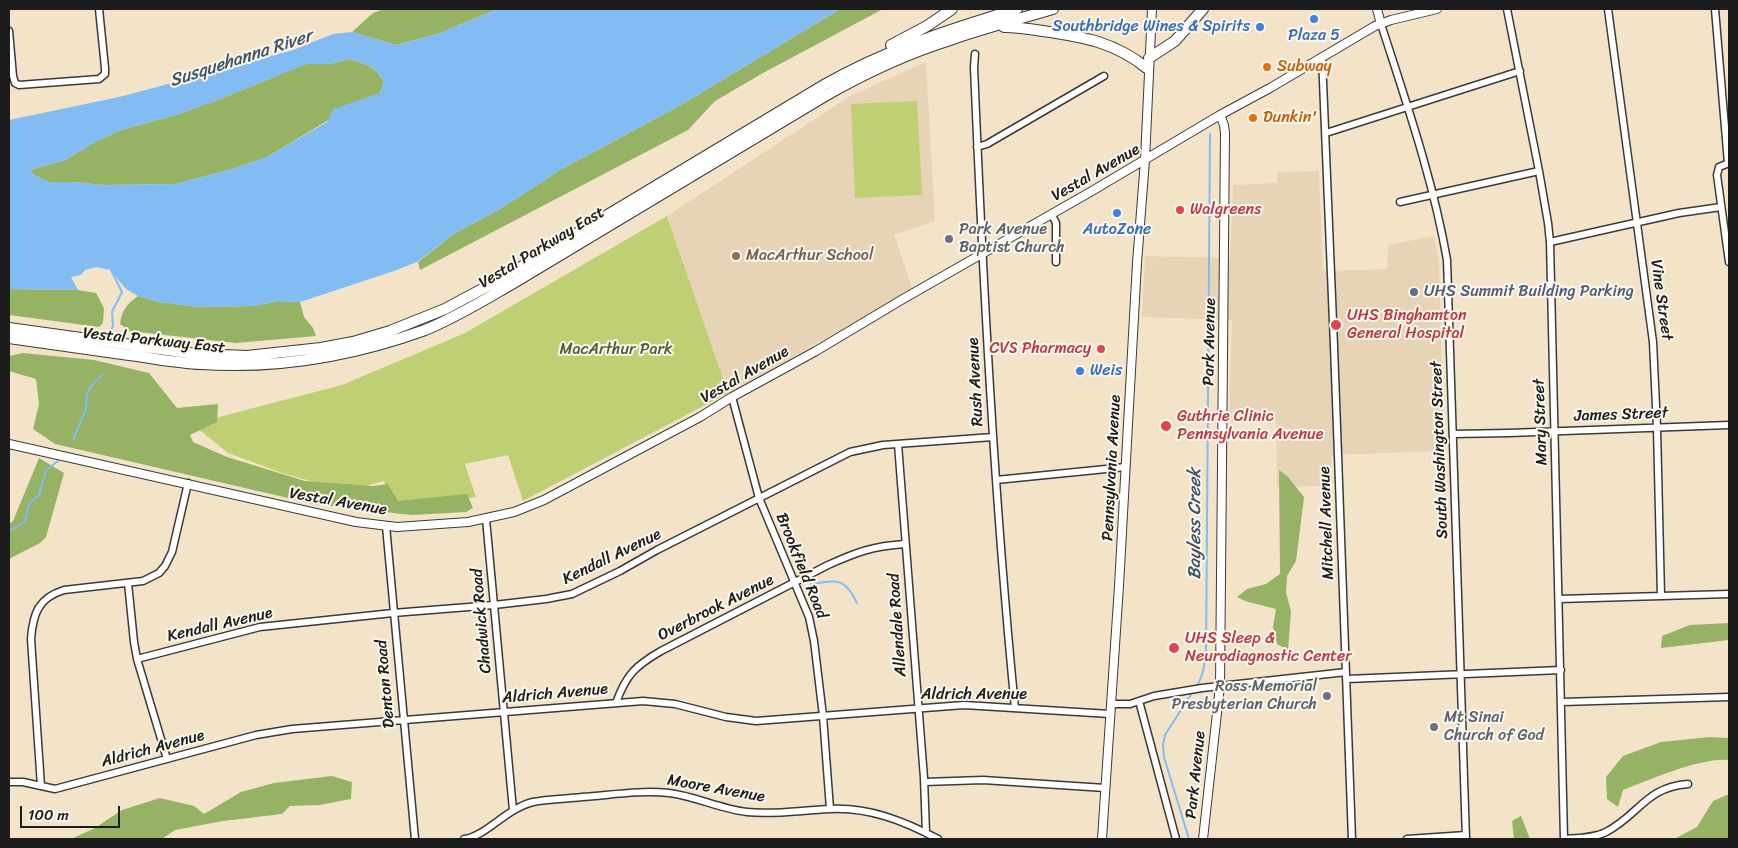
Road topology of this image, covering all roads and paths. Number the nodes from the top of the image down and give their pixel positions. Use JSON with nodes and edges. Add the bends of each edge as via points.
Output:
{"nodes":[{"id":1,"x":99,"y":9,"type":"edge"},
{"id":2,"x":952,"y":9,"type":"edge"},
{"id":3,"x":1017,"y":9,"type":"edge"},
{"id":4,"x":1053,"y":9,"type":"edge"},
{"id":5,"x":1152,"y":9,"type":"edge"},
{"id":6,"x":1203,"y":9,"type":"edge"},
{"id":7,"x":1377,"y":9,"type":"edge"},
{"id":8,"x":1437,"y":9,"type":"edge"},
{"id":9,"x":1507,"y":9,"type":"edge"},
{"id":10,"x":1608,"y":9,"type":"edge"},
{"id":11,"x":1714,"y":9,"type":"edge"},
{"id":12,"x":1381,"y":24,"type":"junction"},
{"id":13,"x":9,"y":31,"type":"edge"},
{"id":14,"x":978,"y":31,"type":"junction"},
{"id":15,"x":975,"y":54,"type":"dead end"},
{"id":16,"x":1322,"y":56,"type":"junction"},
{"id":17,"x":1149,"y":58,"type":"junction"},
{"id":18,"x":861,"y":65,"type":"junction"},
{"id":19,"x":1148,"y":69,"type":"junction"},
{"id":20,"x":1520,"y":71,"type":"junction"},
{"id":21,"x":1104,"y":76,"type":"dead end"},
{"id":22,"x":1407,"y":107,"type":"junction"},
{"id":23,"x":1220,"y":115,"type":"junction"},
{"id":24,"x":1326,"y":133,"type":"junction"},
{"id":25,"x":977,"y":147,"type":"junction"},
{"id":26,"x":1145,"y":160,"type":"junction"},
{"id":27,"x":1729,"y":163,"type":"edge"},
{"id":28,"x":1539,"y":171,"type":"junction"},
{"id":29,"x":1433,"y":194,"type":"junction"},
{"id":30,"x":1400,"y":202,"type":"dead end"},
{"id":31,"x":1721,"y":207,"type":"junction"},
{"id":32,"x":1052,"y":215,"type":"junction"},
{"id":33,"x":1637,"y":223,"type":"junction"},
{"id":34,"x":1550,"y":242,"type":"junction"},
{"id":35,"x":983,"y":255,"type":"junction"},
{"id":36,"x":1056,"y":262,"type":"dead end"},
{"id":37,"x":1729,"y":262,"type":"edge"},
{"id":38,"x":9,"y":328,"type":"edge"},
{"id":39,"x":9,"y":338,"type":"edge"},
{"id":40,"x":732,"y":397,"type":"junction"},
{"id":41,"x":1729,"y":425,"type":"edge"},
{"id":42,"x":1657,"y":428,"type":"junction"},
{"id":43,"x":1556,"y":432,"type":"junction"},
{"id":44,"x":1453,"y":434,"type":"junction"},
{"id":45,"x":993,"y":437,"type":"junction"},
{"id":46,"x":9,"y":444,"type":"edge"},
{"id":47,"x":898,"y":444,"type":"junction"},
{"id":48,"x":1126,"y":468,"type":"junction"},
{"id":49,"x":996,"y":480,"type":"junction"},
{"id":50,"x":188,"y":484,"type":"junction"},
{"id":51,"x":759,"y":498,"type":"junction"},
{"id":52,"x":486,"y":519,"type":"junction"},
{"id":53,"x":386,"y":526,"type":"junction"},
{"id":54,"x":905,"y":544,"type":"junction"},
{"id":55,"x":795,"y":582,"type":"junction"},
{"id":56,"x":128,"y":583,"type":"junction"},
{"id":57,"x":1729,"y":594,"type":"edge"},
{"id":58,"x":1661,"y":596,"type":"junction"},
{"id":59,"x":1559,"y":598,"type":"junction"},
{"id":60,"x":494,"y":605,"type":"junction"},
{"id":61,"x":393,"y":613,"type":"junction"},
{"id":62,"x":138,"y":659,"type":"junction"},
{"id":63,"x":1561,"y":670,"type":"junction"},
{"id":64,"x":1346,"y":672,"type":"junction"},
{"id":65,"x":1460,"y":674,"type":"junction"},
{"id":66,"x":1347,"y":679,"type":"junction"},
{"id":67,"x":1220,"y":686,"type":"junction"},
{"id":68,"x":1729,"y":697,"type":"edge"},
{"id":69,"x":1139,"y":701,"type":"junction"},
{"id":70,"x":1562,"y":702,"type":"junction"},
{"id":71,"x":616,"y":703,"type":"junction"},
{"id":72,"x":1111,"y":704,"type":"junction"},
{"id":73,"x":918,"y":708,"type":"junction"},
{"id":74,"x":1015,"y":708,"type":"junction"},
{"id":75,"x":504,"y":712,"type":"junction"},
{"id":76,"x":1110,"y":714,"type":"junction"},
{"id":77,"x":823,"y":716,"type":"junction"},
{"id":78,"x":402,"y":720,"type":"junction"},
{"id":79,"x":167,"y":759,"type":"junction"},
{"id":80,"x":9,"y":782,"type":"edge"},
{"id":81,"x":924,"y":782,"type":"junction"},
{"id":82,"x":1688,"y":784,"type":"dead end"},
{"id":83,"x":41,"y":786,"type":"junction"},
{"id":84,"x":1105,"y":788,"type":"junction"},
{"id":85,"x":830,"y":809,"type":"junction"},
{"id":86,"x":513,"y":810,"type":"junction"},
{"id":87,"x":926,"y":833,"type":"junction"},
{"id":88,"x":1466,"y":837,"type":"edge"},
{"id":89,"x":415,"y":839,"type":"edge"},
{"id":90,"x":464,"y":839,"type":"edge"},
{"id":91,"x":938,"y":839,"type":"edge"},
{"id":92,"x":1102,"y":839,"type":"edge"},
{"id":93,"x":1176,"y":839,"type":"edge"},
{"id":94,"x":1202,"y":839,"type":"edge"},
{"id":95,"x":1352,"y":839,"type":"edge"},
{"id":96,"x":1406,"y":839,"type":"edge"},
{"id":97,"x":1564,"y":839,"type":"edge"}],
"edges":[{"from":1,"to":13,"type":"street","via":[[105,68],[103,77],[99,79],[19,85],[13,76]]},
{"from":2,"to":18,"type":"main road","via":[[914,34],[864,59]]},
{"from":3,"to":18,"type":"main road","name":"Vestal Parkway East","via":[[917,41]]},
{"from":4,"to":14,"type":"main road","name":"Vestal Parkway East"},
{"from":5,"to":17,"type":"street","name":"Pennsylvania Avenue"},
{"from":6,"to":17,"type":"main road","via":[[1175,41]]},
{"from":7,"to":12,"type":"street","name":"South Washington Street"},
{"from":8,"to":12,"type":"street","name":"Vestal Avenue"},
{"from":9,"to":20,"type":"street","name":"Mary Street"},
{"from":10,"to":33,"type":"street","name":"Vine Street"},
{"from":11,"to":27,"type":"street"},
{"from":12,"to":16,"type":"street","name":"Vestal Avenue"},
{"from":12,"to":22,"type":"street","name":"South Washington Street"},
{"from":14,"to":19,"type":"main road","via":[[1011,27],[1091,40],[1125,52]]},
{"from":14,"to":39,"type":"main road","name":"Vestal Parkway East","via":[[906,56],[851,82],[512,284],[447,320],[394,340],[298,361],[234,365],[200,364]]},
{"from":15,"to":25,"type":"street","name":"Rush Avenue"},
{"from":16,"to":23,"type":"street","name":"Vestal Avenue"},
{"from":16,"to":24,"type":"street","name":"Mitchell Avenue"},
{"from":17,"to":19,"type":"street","name":"Pennsylvania Avenue"},
{"from":18,"to":38,"type":"main road","name":"Vestal Parkway East","via":[[502,279],[445,310],[390,331],[320,348],[247,356],[196,354]]},
{"from":19,"to":26,"type":"street","name":"Pennsylvania Avenue"},
{"from":20,"to":22,"type":"street"},
{"from":20,"to":28,"type":"street","name":"Mary Street"},
{"from":21,"to":25,"type":"street"},
{"from":22,"to":24,"type":"street"},
{"from":22,"to":29,"type":"street","name":"South Washington Street"},
{"from":23,"to":26,"type":"street","name":"Vestal Avenue"},
{"from":23,"to":67,"type":"street","name":"Park Avenue","via":[[1225,142]]},
{"from":24,"to":64,"type":"street","name":"Mitchell Avenue"},
{"from":25,"to":35,"type":"street","name":"Rush Avenue"},
{"from":26,"to":32,"type":"street","name":"Vestal Avenue"},
{"from":26,"to":48,"type":"street","name":"Pennsylvania Avenue"},
{"from":27,"to":31,"type":"street","via":[[1722,164],[1717,170]]},
{"from":28,"to":29,"type":"street"},
{"from":28,"to":34,"type":"street","name":"Mary Street"},
{"from":29,"to":30,"type":"street"},
{"from":29,"to":44,"type":"street","name":"South Washington Street","via":[[1447,260]]},
{"from":31,"to":33,"type":"street"},
{"from":31,"to":37,"type":"street"},
{"from":32,"to":35,"type":"street","name":"Vestal Avenue"},
{"from":32,"to":36,"type":"street","via":[[1056,223]]},
{"from":33,"to":34,"type":"street"},
{"from":33,"to":42,"type":"street","name":"Vine Street","via":[[1653,342]]},
{"from":34,"to":43,"type":"street","name":"Mary Street"},
{"from":35,"to":40,"type":"street","name":"Vestal Avenue"},
{"from":35,"to":45,"type":"street","name":"Rush Avenue"},
{"from":40,"to":51,"type":"street","name":"Brookfield Road"},
{"from":40,"to":52,"type":"street","name":"Vestal Avenue","via":[[544,500]]},
{"from":41,"to":42,"type":"street","name":"James Street"},
{"from":42,"to":43,"type":"street","name":"James Street"},
{"from":42,"to":58,"type":"street","name":"Vine Street"},
{"from":43,"to":44,"type":"street","name":"James Street"},
{"from":43,"to":59,"type":"street","name":"Mary Street"},
{"from":44,"to":65,"type":"street","name":"South Washington Street"},
{"from":45,"to":47,"type":"street","name":"Kendall Avenue"},
{"from":45,"to":49,"type":"street","name":"Rush Avenue"},
{"from":46,"to":50,"type":"street","name":"Vestal Avenue"},
{"from":47,"to":51,"type":"street","name":"Kendall Avenue","via":[[850,452]]},
{"from":47,"to":54,"type":"street","name":"Allendale Road"},
{"from":48,"to":49,"type":"street"},
{"from":48,"to":72,"type":"street","name":"Pennsylvania Avenue"},
{"from":49,"to":74,"type":"street","name":"Rush Avenue"},
{"from":50,"to":53,"type":"street","name":"Vestal Avenue","via":[[297,510]]},
{"from":50,"to":56,"type":"street","via":[[172,552],[165,566],[150,579]]},
{"from":51,"to":55,"type":"street","name":"Brookfield Road"},
{"from":51,"to":60,"type":"street","name":"Kendall Avenue","via":[[572,594]]},
{"from":52,"to":53,"type":"street","name":"Vestal Avenue"},
{"from":52,"to":60,"type":"street","name":"Chadwick Road"},
{"from":53,"to":61,"type":"street","name":"Denton Road"},
{"from":54,"to":55,"type":"street","name":"Overbrook Avenue","via":[[873,547],[854,553]]},
{"from":54,"to":73,"type":"street","name":"Allendale Road"},
{"from":55,"to":71,"type":"street","name":"Overbrook Avenue","via":[[645,660],[624,682]]},
{"from":55,"to":77,"type":"street","name":"Brookfield Road","via":[[809,617]]},
{"from":56,"to":62,"type":"street"},
{"from":56,"to":83,"type":"street","via":[[64,590],[46,598],[40,605],[31,639]]},
{"from":57,"to":58,"type":"street"},
{"from":58,"to":59,"type":"street"},
{"from":59,"to":63,"type":"street","name":"Mary Street"},
{"from":60,"to":61,"type":"street","name":"Kendall Avenue"},
{"from":60,"to":75,"type":"street","name":"Chadwick Road"},
{"from":61,"to":62,"type":"street","name":"Kendall Avenue","via":[[260,627]]},
{"from":61,"to":78,"type":"street","name":"Denton Road"},
{"from":62,"to":79,"type":"street"},
{"from":63,"to":65,"type":"street"},
{"from":63,"to":70,"type":"street","name":"Mary Street"},
{"from":64,"to":66,"type":"street","name":"Mitchell Avenue"},
{"from":64,"to":67,"type":"street"},
{"from":65,"to":66,"type":"street"},
{"from":65,"to":88,"type":"street","name":"South Washington Street"},
{"from":66,"to":95,"type":"street","name":"Mitchell Avenue"},
{"from":67,"to":69,"type":"street"},
{"from":67,"to":94,"type":"street","name":"Park Avenue"},
{"from":68,"to":70,"type":"street"},
{"from":69,"to":72,"type":"street"},
{"from":69,"to":93,"type":"street"},
{"from":70,"to":97,"type":"street","name":"Mary Street"},
{"from":71,"to":75,"type":"street","name":"Aldrich Avenue"},
{"from":71,"to":77,"type":"street","name":"Aldrich Avenue","via":[[670,703],[749,720]]},
{"from":72,"to":76,"type":"street","name":"Pennsylvania Avenue"},
{"from":73,"to":74,"type":"street","name":"Aldrich Avenue","via":[[964,705]]},
{"from":73,"to":77,"type":"street","name":"Aldrich Avenue"},
{"from":73,"to":81,"type":"street","name":"Allendale Road"},
{"from":74,"to":76,"type":"street","name":"Aldrich Avenue"},
{"from":75,"to":78,"type":"street","name":"Aldrich Avenue"},
{"from":75,"to":86,"type":"street","name":"Chadwick Road"},
{"from":76,"to":84,"type":"street","name":"Pennsylvania Avenue"},
{"from":77,"to":85,"type":"street","name":"Brookfield Road"},
{"from":78,"to":79,"type":"street","name":"Aldrich Avenue","via":[[292,729],[256,735]]},
{"from":78,"to":89,"type":"street","name":"Denton Road"},
{"from":79,"to":83,"type":"street","name":"Aldrich Avenue","via":[[55,789]]},
{"from":80,"to":83,"type":"street","name":"Aldrich Avenue"},
{"from":81,"to":84,"type":"street","via":[[983,780]]},
{"from":81,"to":87,"type":"street","name":"Allendale Road"},
{"from":82,"to":97,"type":"street","via":[[1664,788],[1602,834]]},
{"from":84,"to":92,"type":"street","name":"Pennsylvania Avenue"},
{"from":85,"to":86,"type":"street","name":"Moore Avenue","via":[[746,812],[670,793],[647,792],[533,802]]},
{"from":85,"to":87,"type":"street","name":"Moore Avenue","via":[[868,811]]},
{"from":86,"to":90,"type":"street","name":"Moore Avenue","via":[[478,834]]},
{"from":87,"to":91,"type":"street","name":"Moore Avenue"},
{"from":88,"to":96,"type":"street"}]}
